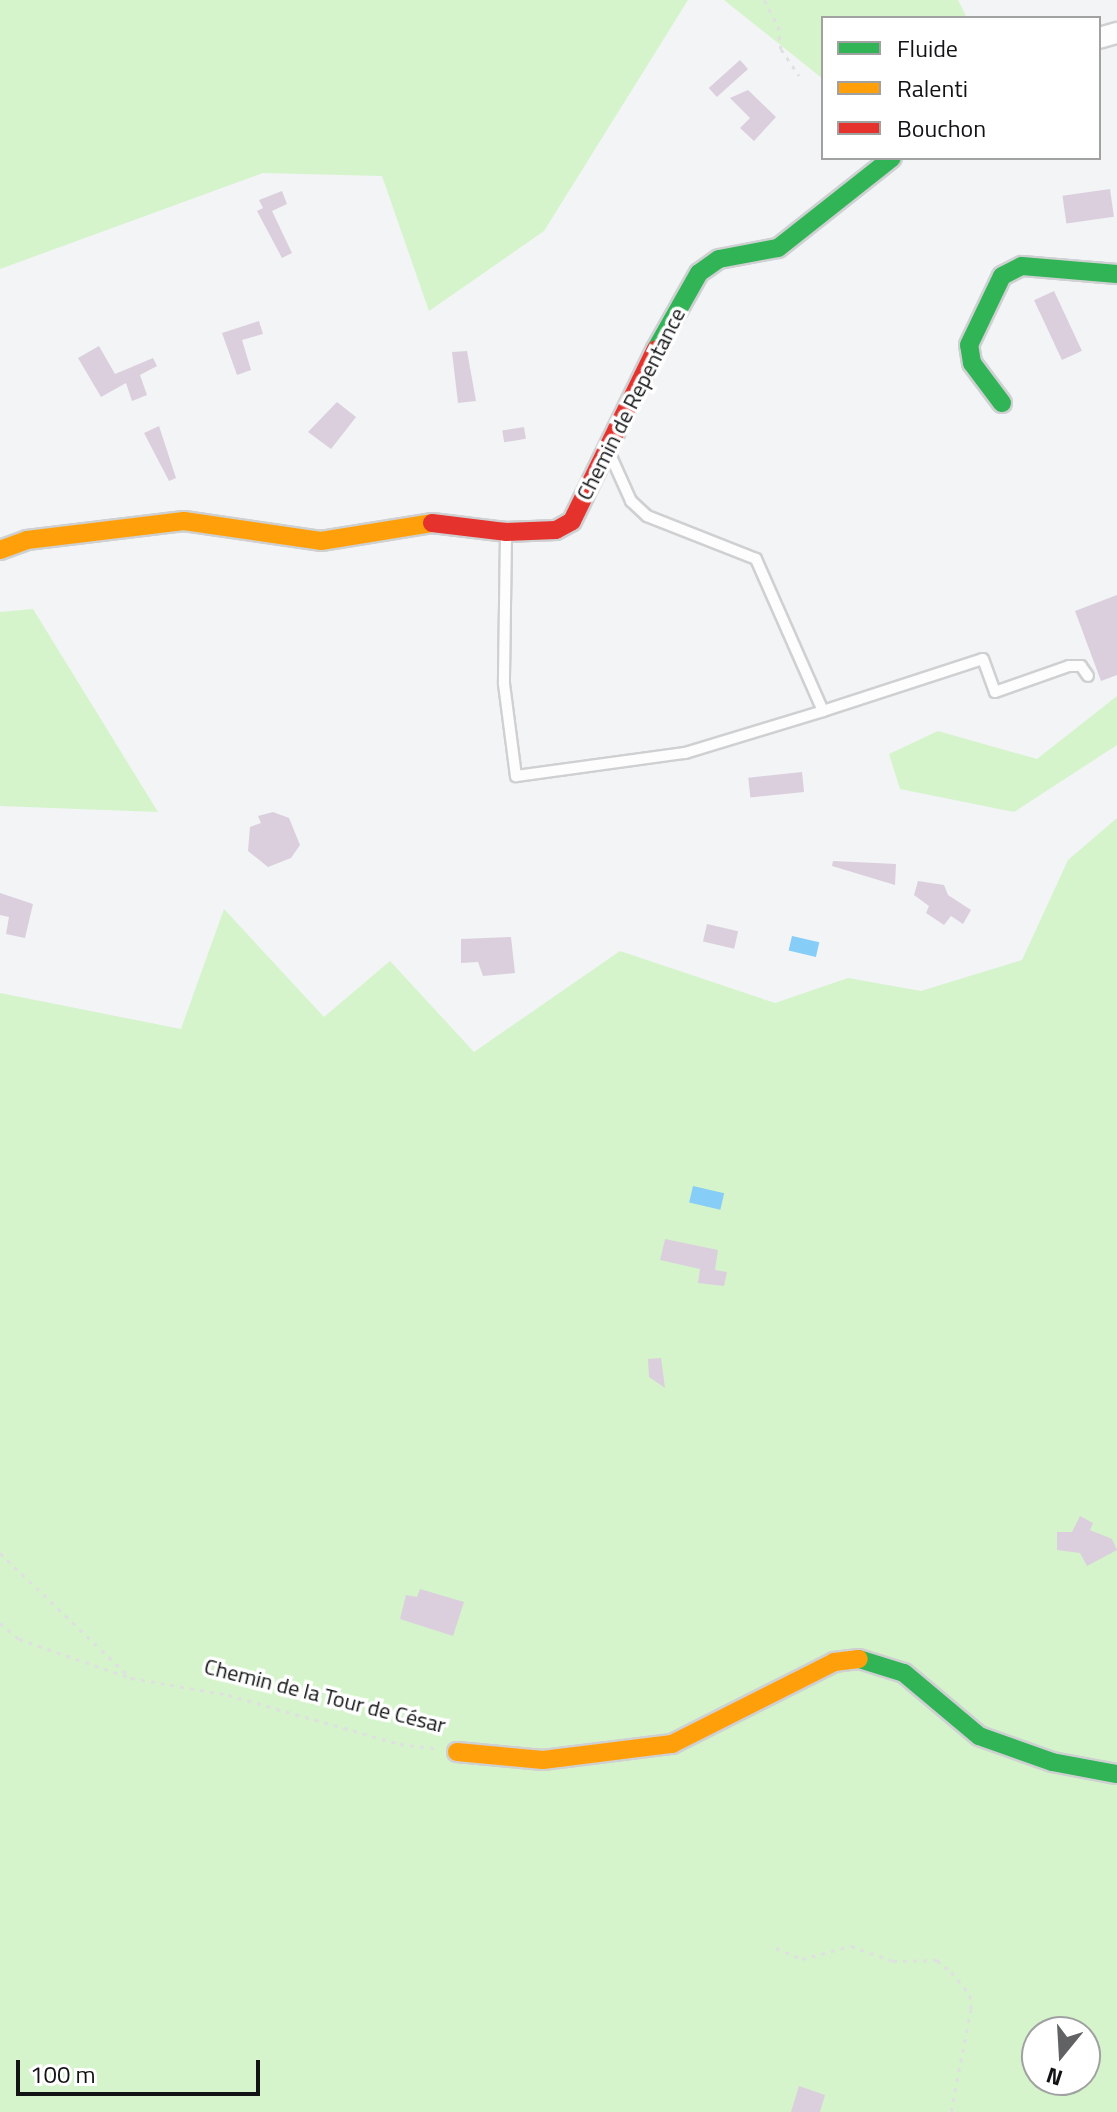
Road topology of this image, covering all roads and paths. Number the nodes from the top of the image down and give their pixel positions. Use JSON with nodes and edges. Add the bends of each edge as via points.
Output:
{"nodes":[{"id":1,"x":764,"y":0,"type":"edge"},
{"id":2,"x":799,"y":76,"type":"dead end"},
{"id":3,"x":889,"y":160,"type":"edge"},
{"id":4,"x":1117,"y":274,"type":"edge"},
{"id":5,"x":1002,"y":403,"type":"dead end"},
{"id":6,"x":608,"y":450,"type":"junction"},
{"id":7,"x":506,"y":532,"type":"junction"},
{"id":8,"x":0,"y":550,"type":"edge"},
{"id":9,"x":1088,"y":676,"type":"dead end"},
{"id":10,"x":823,"y":711,"type":"junction"},
{"id":11,"x":0,"y":1553,"type":"edge"},
{"id":12,"x":0,"y":1623,"type":"edge"},
{"id":13,"x":131,"y":1678,"type":"junction"},
{"id":14,"x":457,"y":1752,"type":"joint"},
{"id":15,"x":1117,"y":1774,"type":"edge"},
{"id":16,"x":776,"y":1948,"type":"dead end"},
{"id":17,"x":951,"y":2112,"type":"edge"}],
"edges":[{"from":1,"to":2,"type":"path","via":[[778,26],[781,49]]},
{"from":3,"to":6,"type":"street","name":"Chemin de Repentance","via":[[778,248],[719,259],[699,273],[641,375]]},
{"from":4,"to":5,"type":"street","via":[[1022,266],[1002,276],[969,345],[972,363]]},
{"from":6,"to":7,"type":"street","name":"Chemin de Repentance","via":[[572,521],[556,530]]},
{"from":6,"to":10,"type":"lane","via":[[631,501],[647,516],[756,559]]},
{"from":7,"to":8,"type":"street","name":"Chemin de Repentance","via":[[419,521],[321,541],[184,521],[27,540]]},
{"from":7,"to":10,"type":"lane","via":[[504,684],[516,776],[685,753]]},
{"from":9,"to":10,"type":"lane","via":[[1081,666],[1069,666],[995,692],[983,659]]},
{"from":11,"to":13,"type":"path"},
{"from":12,"to":13,"type":"path","name":"Chemin de la Tour de César","via":[[19,1639]]},
{"from":13,"to":14,"type":"path","name":"Chemin de la Tour de César","via":[[228,1695],[400,1744]]},
{"from":14,"to":15,"type":"street","name":"Chemin de la Tour de César","via":[[543,1760],[672,1744],[834,1662],[864,1659],[904,1673],[979,1736],[1052,1762]]},
{"from":16,"to":17,"type":"path","via":[[802,1959],[851,1946],[893,1961],[937,1960],[951,1972],[970,1995],[971,2009]]}]}
